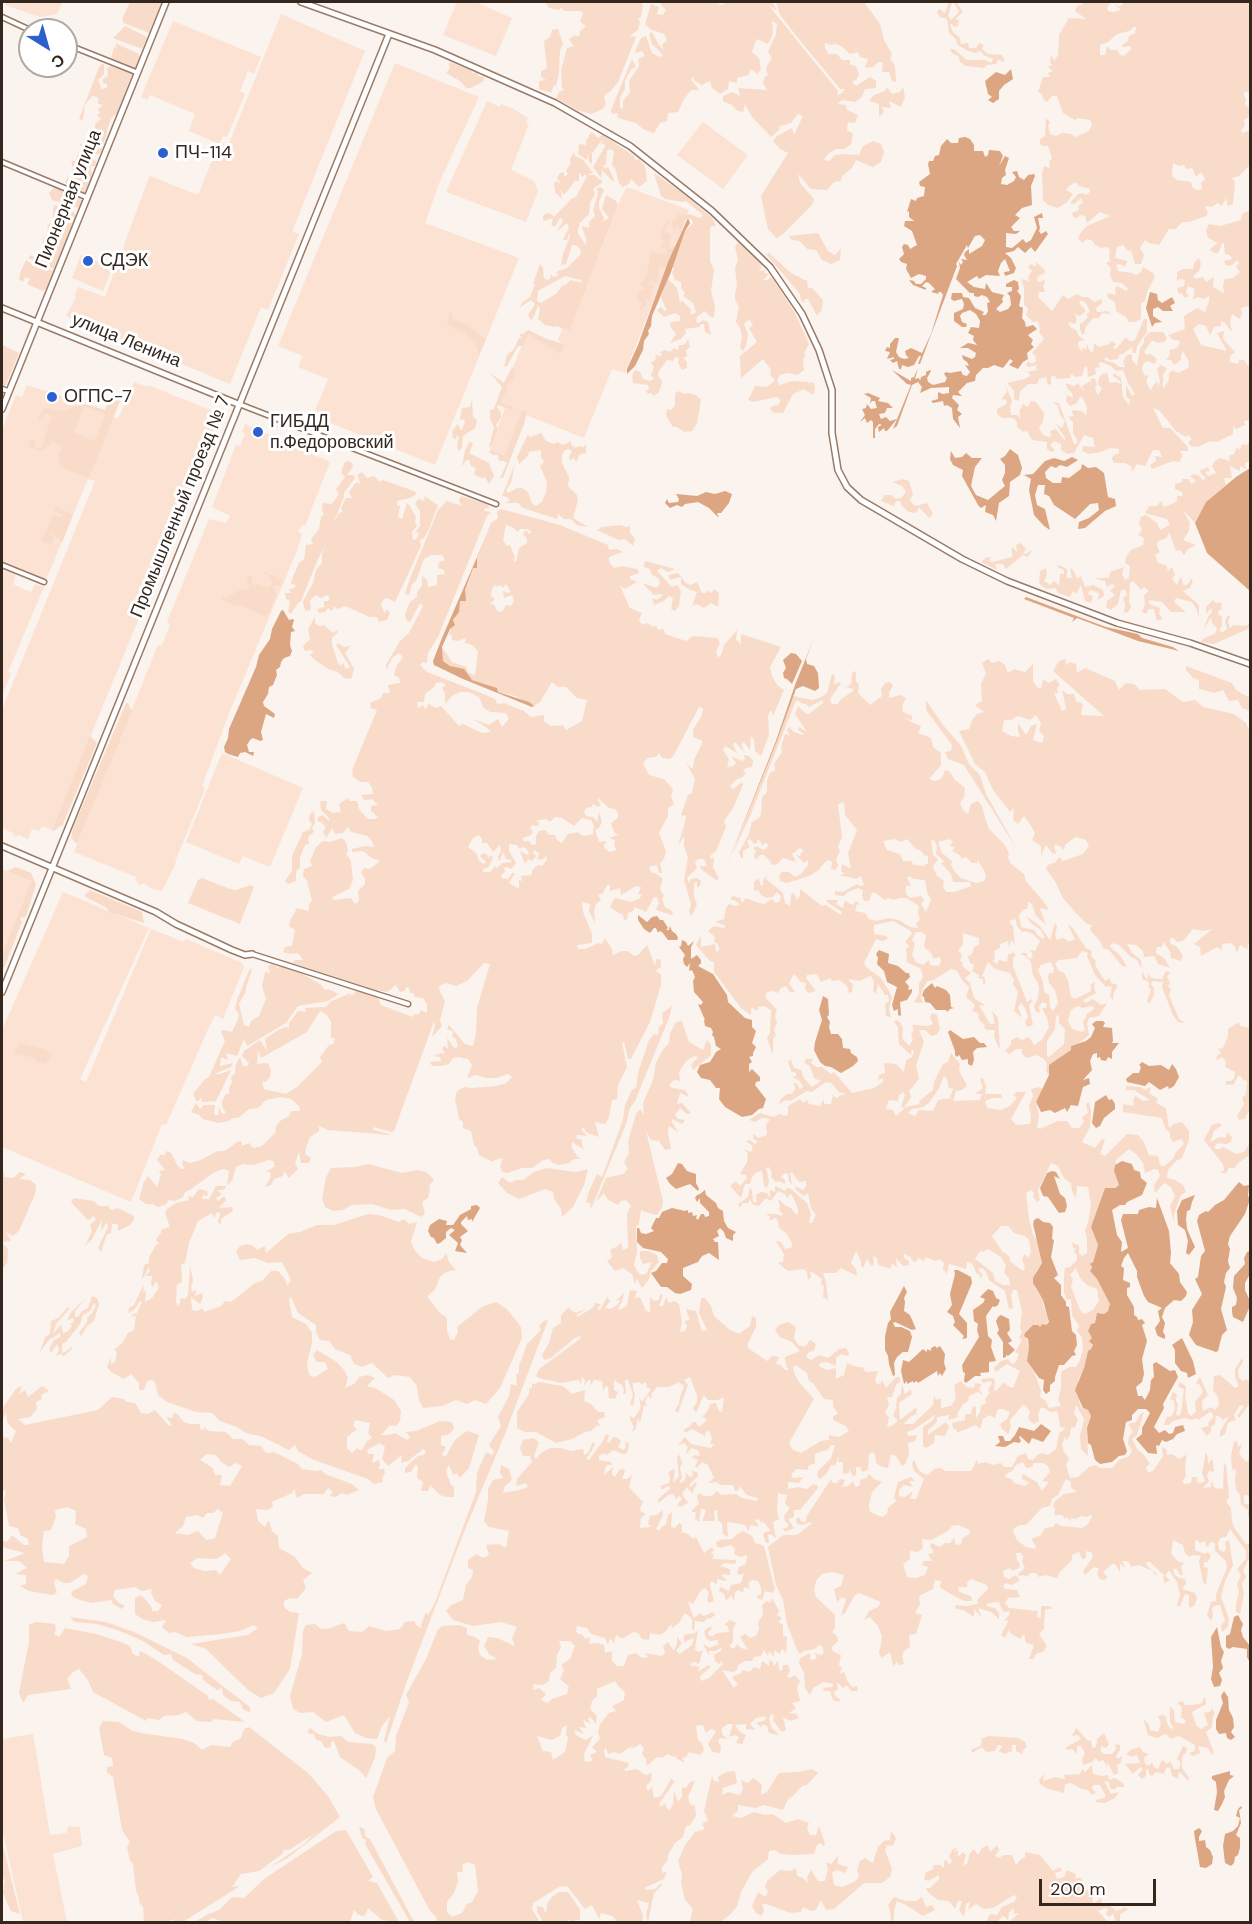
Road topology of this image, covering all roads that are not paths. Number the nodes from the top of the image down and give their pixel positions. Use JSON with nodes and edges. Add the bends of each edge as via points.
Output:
{"nodes":[{"id":1,"x":166,"y":2,"type":"edge"},
{"id":2,"x":301,"y":2,"type":"edge"},
{"id":3,"x":2,"y":17,"type":"edge"},
{"id":4,"x":18,"y":24,"type":"edge"},
{"id":5,"x":389,"y":34,"type":"junction"},
{"id":6,"x":78,"y":49,"type":"edge"},
{"id":7,"x":136,"y":72,"type":"junction"},
{"id":8,"x":2,"y":162,"type":"edge"},
{"id":9,"x":86,"y":198,"type":"junction"},
{"id":10,"x":2,"y":308,"type":"edge"},
{"id":11,"x":36,"y":321,"type":"junction"},
{"id":12,"x":2,"y":389,"type":"edge"},
{"id":13,"x":8,"y":392,"type":"junction"},
{"id":14,"x":238,"y":404,"type":"junction"},
{"id":15,"x":2,"y":409,"type":"edge"},
{"id":16,"x":496,"y":504,"type":"dead end"},
{"id":17,"x":2,"y":565,"type":"edge"},
{"id":18,"x":44,"y":582,"type":"dead end"},
{"id":19,"x":1251,"y":664,"type":"edge"},
{"id":20,"x":2,"y":846,"type":"edge"},
{"id":21,"x":52,"y":867,"type":"junction"},
{"id":22,"x":252,"y":954,"type":"joint"},
{"id":23,"x":2,"y":992,"type":"edge"},
{"id":24,"x":408,"y":1004,"type":"dead end"}],
"edges":[{"from":1,"to":7,"type":"street","name":"Пионерная улица"},
{"from":2,"to":5,"type":"street"},
{"from":3,"to":4,"type":"street"},
{"from":5,"to":14,"type":"street","name":"Промышленный проезд № 7"},
{"from":5,"to":19,"type":"street","via":[[555,103],[630,146],[758,253],[802,314],[828,374],[835,459],[847,487],[861,500],[1007,581],[1117,623]]},
{"from":6,"to":7,"type":"street"},
{"from":7,"to":9,"type":"street","name":"Пионерная улица"},
{"from":8,"to":9,"type":"street"},
{"from":9,"to":11,"type":"street","name":"Пионерная улица"},
{"from":10,"to":11,"type":"street","name":"улица Ленина"},
{"from":11,"to":13,"type":"street","name":"Пионерная улица"},
{"from":11,"to":14,"type":"street","name":"улица Ленина"},
{"from":12,"to":13,"type":"street"},
{"from":13,"to":15,"type":"street","name":"Пионерная улица"},
{"from":14,"to":16,"type":"street"},
{"from":14,"to":21,"type":"street","name":"Промышленный проезд № 7"},
{"from":17,"to":18,"type":"street"},
{"from":20,"to":21,"type":"street"},
{"from":21,"to":22,"type":"street","via":[[232,950]]},
{"from":21,"to":23,"type":"street","name":"Промышленный проезд № 7"},
{"from":22,"to":24,"type":"street"}]}
